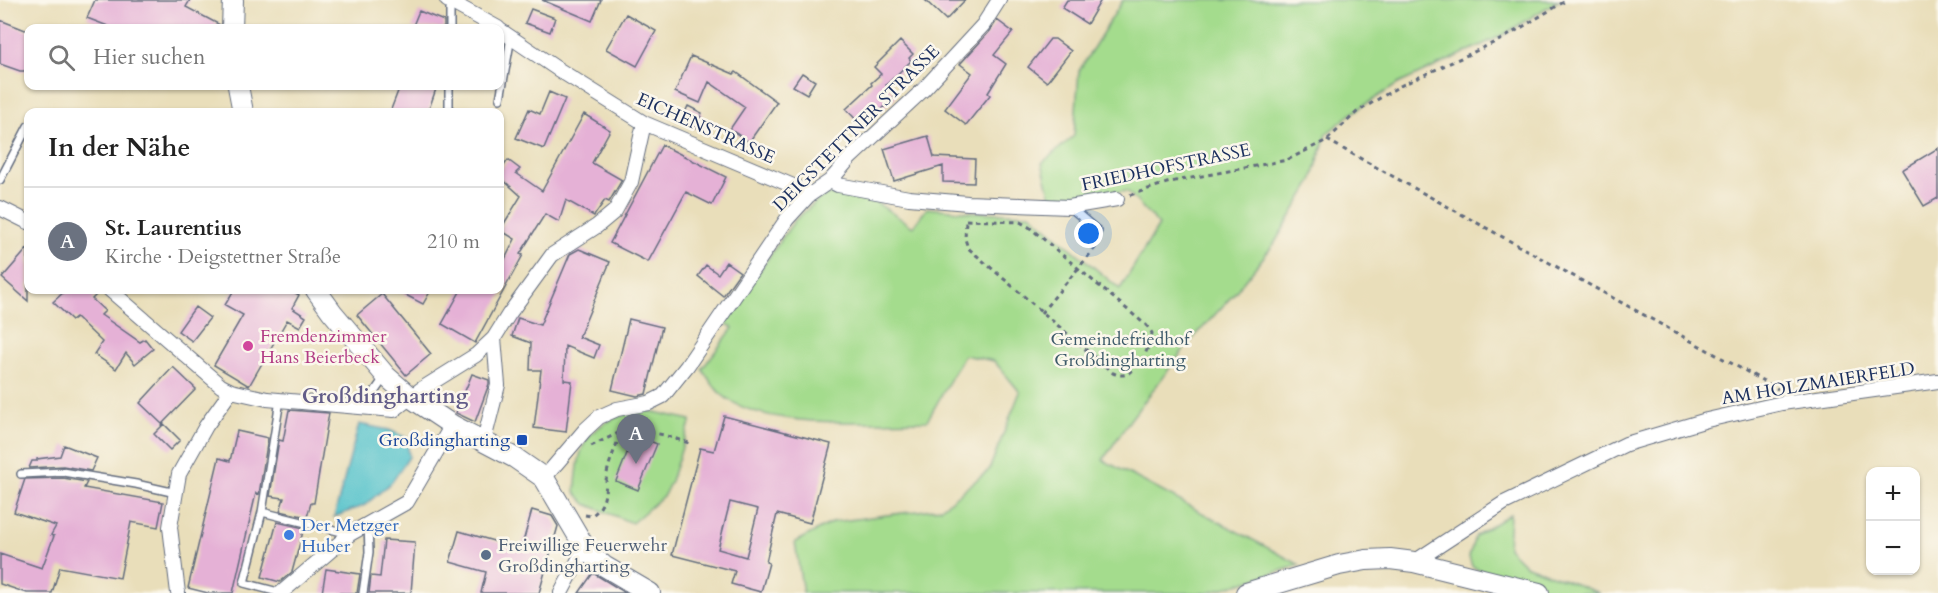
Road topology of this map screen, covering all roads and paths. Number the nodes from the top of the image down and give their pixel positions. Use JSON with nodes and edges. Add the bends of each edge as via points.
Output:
{"nodes":[{"id":1,"x":999,"y":0,"type":"edge"},
{"id":2,"x":1567,"y":0,"type":"edge"},
{"id":3,"x":449,"y":1,"type":"edge"},
{"id":4,"x":229,"y":2,"type":"edge"},
{"id":5,"x":232,"y":24,"type":"edge"},
{"id":6,"x":450,"y":24,"type":"edge"},
{"id":7,"x":489,"y":24,"type":"edge"},
{"id":8,"x":504,"y":33,"type":"edge"},
{"id":9,"x":239,"y":90,"type":"edge"},
{"id":10,"x":449,"y":90,"type":"edge"},
{"id":11,"x":500,"y":90,"type":"edge"},
{"id":12,"x":500,"y":99,"type":"dead end"},
{"id":13,"x":242,"y":108,"type":"edge"},
{"id":14,"x":448,"y":108,"type":"edge"},
{"id":15,"x":644,"y":123,"type":"junction"},
{"id":16,"x":24,"y":134,"type":"edge"},
{"id":17,"x":1327,"y":140,"type":"junction"},
{"id":18,"x":0,"y":180,"type":"edge"},
{"id":19,"x":830,"y":181,"type":"junction"},
{"id":20,"x":808,"y":196,"type":"junction"},
{"id":21,"x":1117,"y":199,"type":"joint"},
{"id":22,"x":1069,"y":207,"type":"junction"},
{"id":23,"x":0,"y":208,"type":"edge"},
{"id":24,"x":24,"y":220,"type":"edge"},
{"id":25,"x":1098,"y":231,"type":"joint"},
{"id":26,"x":1078,"y":268,"type":"junction"},
{"id":27,"x":115,"y":294,"type":"edge"},
{"id":28,"x":319,"y":294,"type":"edge"},
{"id":29,"x":1041,"y":313,"type":"junction"},
{"id":30,"x":494,"y":338,"type":"junction"},
{"id":31,"x":386,"y":376,"type":"junction"},
{"id":32,"x":1938,"y":381,"type":"edge"},
{"id":33,"x":1780,"y":390,"type":"dead end"},
{"id":34,"x":231,"y":391,"type":"junction"},
{"id":35,"x":410,"y":397,"type":"junction"},
{"id":36,"x":280,"y":400,"type":"junction"},
{"id":37,"x":364,"y":407,"type":"junction"},
{"id":38,"x":452,"y":425,"type":"junction"},
{"id":39,"x":620,"y":435,"type":"junction"},
{"id":40,"x":626,"y":439,"type":"dead end"},
{"id":41,"x":484,"y":440,"type":"junction"},
{"id":42,"x":689,"y":443,"type":"dead end"},
{"id":43,"x":574,"y":444,"type":"junction"},
{"id":44,"x":21,"y":474,"type":"dead end"},
{"id":45,"x":544,"y":478,"type":"junction"},
{"id":46,"x":176,"y":493,"type":"junction"},
{"id":47,"x":262,"y":512,"type":"junction"},
{"id":48,"x":577,"y":513,"type":"dead end"},
{"id":49,"x":368,"y":524,"type":"junction"},
{"id":50,"x":350,"y":534,"type":"junction"},
{"id":51,"x":587,"y":551,"type":"junction"},
{"id":52,"x":1414,"y":562,"type":"junction"},
{"id":53,"x":178,"y":593,"type":"edge"},
{"id":54,"x":281,"y":593,"type":"edge"},
{"id":55,"x":363,"y":593,"type":"edge"},
{"id":56,"x":561,"y":593,"type":"edge"},
{"id":57,"x":650,"y":593,"type":"edge"},
{"id":58,"x":1246,"y":593,"type":"edge"},
{"id":59,"x":1539,"y":593,"type":"edge"}],
"edges":[{"from":1,"to":19,"type":"street","name":"DEIGSTETTNER STRASSE","via":[[983,25],[923,90]]},
{"from":2,"to":17,"type":"path","name":"FRIEDHOFSTRASSE","via":[[1504,38],[1398,87],[1357,112]]},
{"from":3,"to":6,"type":"lane"},
{"from":3,"to":7,"type":"street","name":"EICHENSTRASSE"},
{"from":4,"to":5,"type":"street"},
{"from":8,"to":15,"type":"street","name":"EICHENSTRASSE"},
{"from":9,"to":13,"type":"street"},
{"from":10,"to":14,"type":"lane"},
{"from":11,"to":12,"type":"lane"},
{"from":15,"to":20,"type":"street","name":"EICHENSTRASSE","via":[[805,191]]},
{"from":15,"to":30,"type":"street","via":[[631,182],[615,211],[552,255]]},
{"from":16,"to":18,"type":"lane"},
{"from":17,"to":21,"type":"path","name":"FRIEDHOFSTRASSE","via":[[1287,160],[1170,182]]},
{"from":17,"to":33,"type":"path"},
{"from":19,"to":20,"type":"street","name":"DEIGSTETTNER STRASSE"},
{"from":19,"to":22,"type":"street","name":"FRIEDHOFSTRASSE","via":[[909,198]]},
{"from":20,"to":43,"type":"street","name":"DEIGSTETTNER STRASSE","via":[[787,219],[663,396],[599,417]]},
{"from":21,"to":22,"type":"street","name":"FRIEDHOFSTRASSE"},
{"from":22,"to":25,"type":"lane"},
{"from":23,"to":24,"type":"street"},
{"from":25,"to":26,"type":"path","via":[[1095,248]]},
{"from":26,"to":29,"type":"path"},
{"from":26,"to":29,"type":"path","via":[[1020,222],[966,220],[968,249]]},
{"from":26,"to":29,"type":"path","via":[[1152,333],[1148,350],[1134,369],[1129,374],[1113,373]]},
{"from":27,"to":34,"type":"street"},
{"from":28,"to":31,"type":"street"},
{"from":30,"to":35,"type":"street","via":[[476,355]]},
{"from":30,"to":41,"type":"street","via":[[498,386]]},
{"from":31,"to":35,"type":"street"},
{"from":31,"to":37,"type":"lane"},
{"from":32,"to":52,"type":"street","name":"AM HOLZMAIERFELD","via":[[1782,403],[1626,444],[1504,503]]},
{"from":34,"to":36,"type":"street"},
{"from":34,"to":46,"type":"street","via":[[179,474]]},
{"from":35,"to":37,"type":"street","via":[[394,410]]},
{"from":35,"to":38,"type":"street"},
{"from":36,"to":37,"type":"street"},
{"from":36,"to":47,"type":"lane"},
{"from":38,"to":41,"type":"street"},
{"from":38,"to":49,"type":"street","via":[[406,502]]},
{"from":39,"to":40,"type":"path"},
{"from":39,"to":42,"type":"path","via":[[629,428]]},
{"from":39,"to":43,"type":"path","via":[[582,450]]},
{"from":39,"to":48,"type":"path","via":[[599,510],[591,516]]},
{"from":41,"to":45,"type":"street"},
{"from":43,"to":45,"type":"street","name":"DEIGSTETTNER STRASSE"},
{"from":44,"to":46,"type":"lane","via":[[63,472]]},
{"from":45,"to":51,"type":"street"},
{"from":46,"to":53,"type":"street","via":[[170,527]]},
{"from":47,"to":50,"type":"lane"},
{"from":47,"to":54,"type":"lane","via":[[244,583]]},
{"from":49,"to":50,"type":"street"},
{"from":49,"to":55,"type":"lane","via":[[369,552]]},
{"from":50,"to":54,"type":"street"},
{"from":51,"to":56,"type":"street"},
{"from":51,"to":57,"type":"street","via":[[604,566]]},
{"from":52,"to":58,"type":"street","via":[[1366,560]]},
{"from":52,"to":59,"type":"street"}]}
